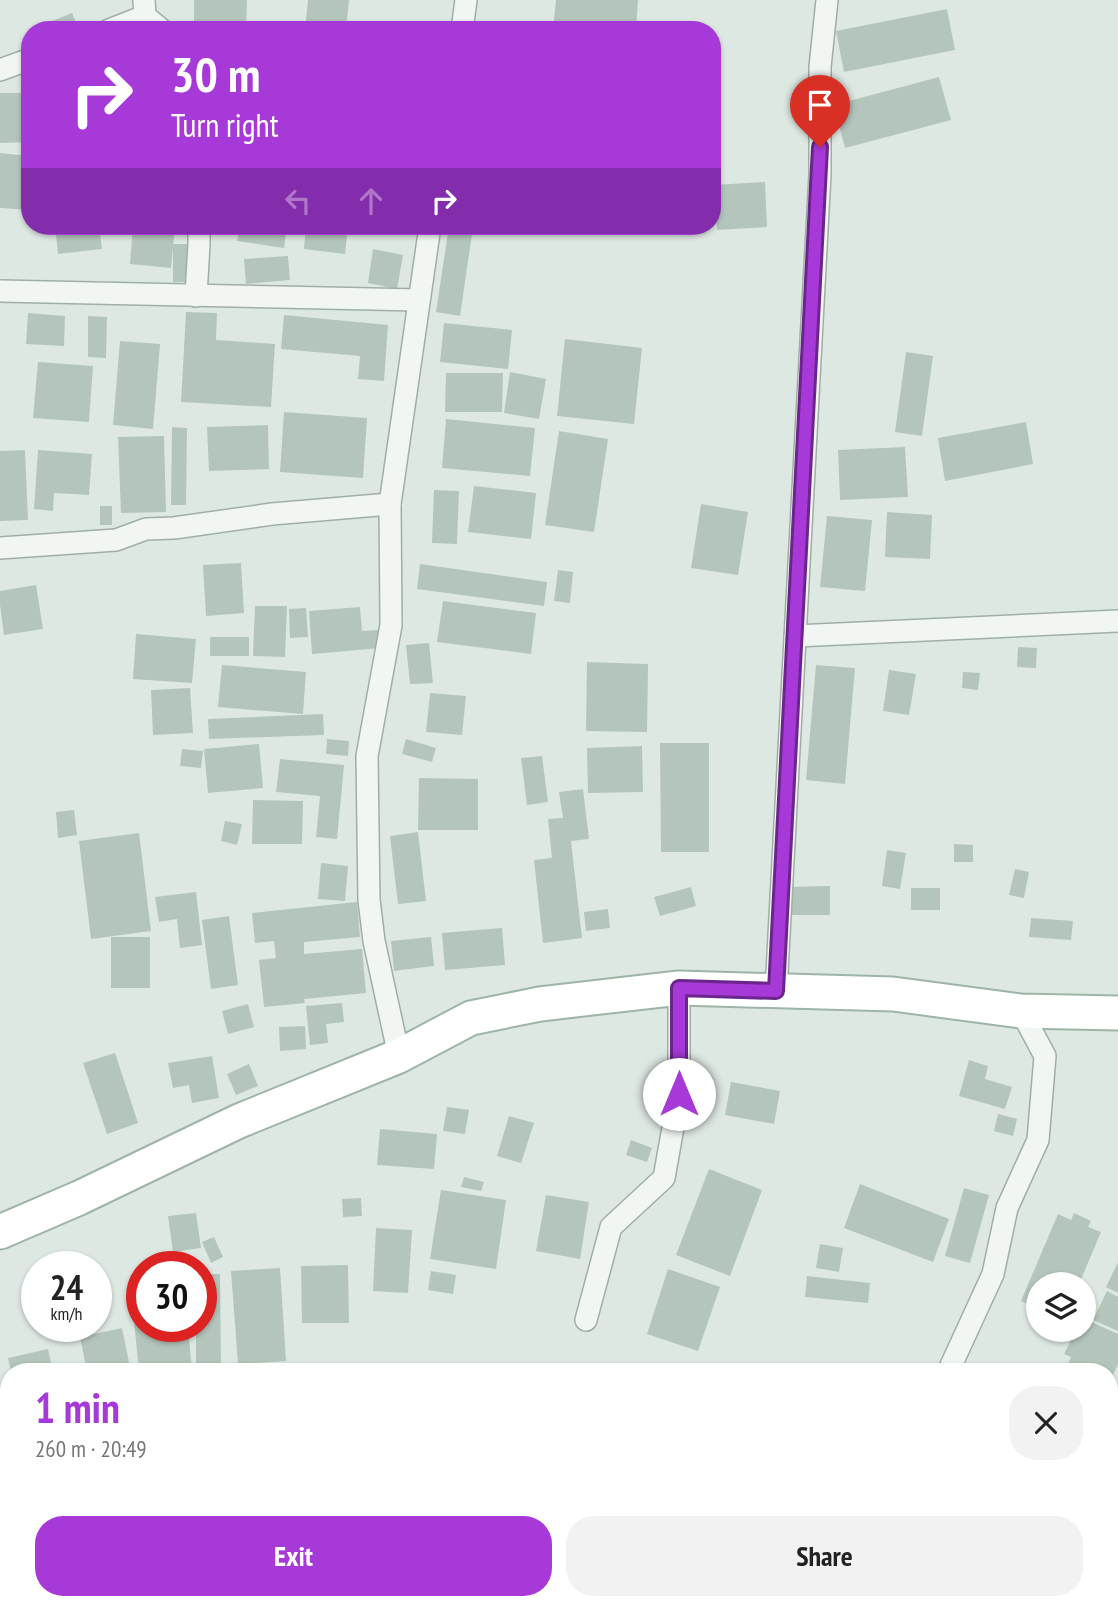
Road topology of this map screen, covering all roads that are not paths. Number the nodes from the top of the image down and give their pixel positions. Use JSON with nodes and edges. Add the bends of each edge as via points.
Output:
{"nodes":[{"id":1,"x":467,"y":0,"type":"edge"},
{"id":2,"x":828,"y":0,"type":"edge"},
{"id":3,"x":145,"y":8,"type":"edge"},
{"id":4,"x":124,"y":21,"type":"edge"},
{"id":5,"x":464,"y":21,"type":"edge"},
{"id":6,"x":21,"y":62,"type":"edge"},
{"id":7,"x":0,"y":70,"type":"edge"},
{"id":8,"x":200,"y":235,"type":"edge"},
{"id":9,"x":429,"y":235,"type":"edge"},
{"id":10,"x":0,"y":291,"type":"edge"},
{"id":11,"x":196,"y":296,"type":"junction"},
{"id":12,"x":418,"y":300,"type":"junction"},
{"id":13,"x":390,"y":505,"type":"junction"},
{"id":14,"x":0,"y":548,"type":"edge"},
{"id":15,"x":1118,"y":621,"type":"edge"},
{"id":16,"x":795,"y":636,"type":"junction"},
{"id":17,"x":679,"y":988,"type":"junction"},
{"id":18,"x":776,"y":991,"type":"junction"},
{"id":19,"x":1021,"y":1011,"type":"junction"},
{"id":20,"x":1118,"y":1013,"type":"edge"},
{"id":21,"x":399,"y":1056,"type":"junction"},
{"id":22,"x":0,"y":1232,"type":"edge"},
{"id":23,"x":586,"y":1320,"type":"dead end"},
{"id":24,"x":952,"y":1363,"type":"edge"}],
"edges":[{"from":1,"to":5,"type":"street"},
{"from":2,"to":16,"type":"street","via":[[820,67],[820,173]]},
{"from":3,"to":4,"type":"street"},
{"from":6,"to":7,"type":"street"},
{"from":8,"to":11,"type":"street"},
{"from":9,"to":12,"type":"street"},
{"from":10,"to":11,"type":"street"},
{"from":11,"to":12,"type":"street"},
{"from":12,"to":13,"type":"street"},
{"from":13,"to":14,"type":"street","via":[[146,529],[116,540]]},
{"from":13,"to":21,"type":"street","via":[[391,625],[367,756],[367,823],[374,941]]},
{"from":15,"to":16,"type":"street"},
{"from":16,"to":18,"type":"street"},
{"from":17,"to":18,"type":"main road"},
{"from":17,"to":21,"type":"main road","via":[[540,1004],[471,1018]]},
{"from":17,"to":23,"type":"street","via":[[679,1094],[664,1178],[611,1227]]},
{"from":18,"to":19,"type":"main road","via":[[893,994]]},
{"from":19,"to":20,"type":"main road"},
{"from":19,"to":24,"type":"street","via":[[1045,1056],[1038,1140],[1007,1209],[993,1274]]},
{"from":21,"to":22,"type":"main road","via":[[239,1121]]}]}
